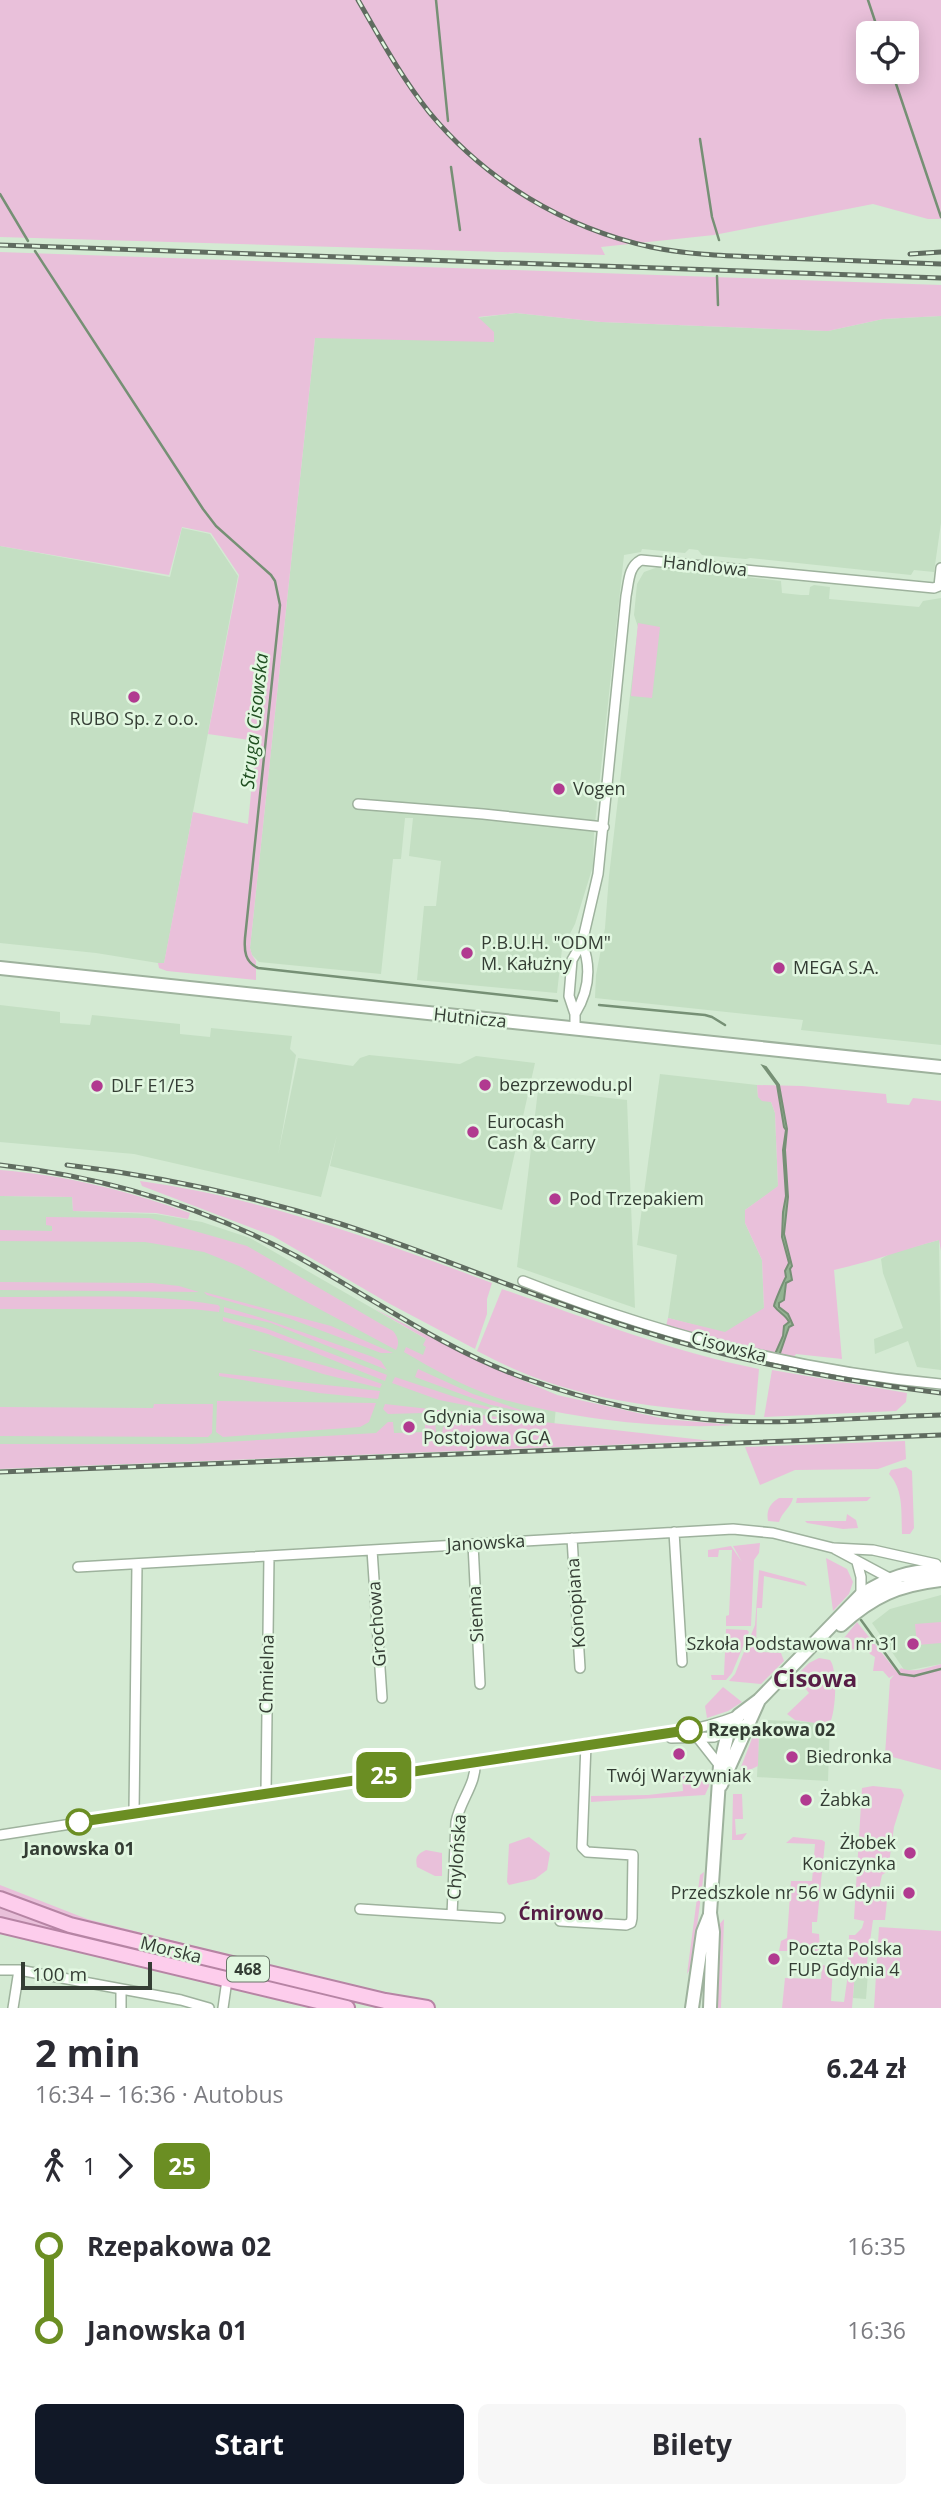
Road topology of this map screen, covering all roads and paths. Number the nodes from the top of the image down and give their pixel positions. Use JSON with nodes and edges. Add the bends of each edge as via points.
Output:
{"nodes":[{"id":1,"x":941,"y":568,"type":"edge"},
{"id":2,"x":358,"y":804,"type":"dead end"},
{"id":3,"x":604,"y":827,"type":"junction"},
{"id":4,"x":582,"y":943,"type":"junction"},
{"id":5,"x":0,"y":968,"type":"edge"},
{"id":6,"x":575,"y":1014,"type":"junction"},
{"id":7,"x":575,"y":1029,"type":"junction"},
{"id":8,"x":941,"y":1067,"type":"edge"},
{"id":9,"x":523,"y":1281,"type":"dead end"},
{"id":10,"x":941,"y":1384,"type":"edge"},
{"id":11,"x":674,"y":1532,"type":"junction"},
{"id":12,"x":572,"y":1538,"type":"junction"},
{"id":13,"x":473,"y":1544,"type":"junction"},
{"id":14,"x":833,"y":1548,"type":"junction"},
{"id":15,"x":372,"y":1550,"type":"junction"},
{"id":16,"x":269,"y":1556,"type":"junction"},
{"id":17,"x":857,"y":1562,"type":"junction"},
{"id":18,"x":137,"y":1564,"type":"junction"},
{"id":19,"x":78,"y":1567,"type":"dead end"},
{"id":20,"x":941,"y":1570,"type":"edge"},
{"id":21,"x":941,"y":1580,"type":"edge"},
{"id":22,"x":895,"y":1583,"type":"junction"},
{"id":23,"x":861,"y":1595,"type":"junction"},
{"id":24,"x":828,"y":1631,"type":"junction"},
{"id":25,"x":682,"y":1662,"type":"dead end"},
{"id":26,"x":580,"y":1668,"type":"dead end"},
{"id":27,"x":480,"y":1684,"type":"dead end"},
{"id":28,"x":382,"y":1698,"type":"dead end"},
{"id":29,"x":743,"y":1719,"type":"junction"},
{"id":30,"x":717,"y":1724,"type":"junction"},
{"id":31,"x":727,"y":1734,"type":"junction"},
{"id":32,"x":663,"y":1736,"type":"junction"},
{"id":33,"x":698,"y":1738,"type":"junction"},
{"id":34,"x":586,"y":1744,"type":"junction"},
{"id":35,"x":735,"y":1752,"type":"junction"},
{"id":36,"x":475,"y":1761,"type":"junction"},
{"id":37,"x":720,"y":1766,"type":"junction"},
{"id":38,"x":720,"y":1788,"type":"junction"},
{"id":39,"x":266,"y":1793,"type":"junction"},
{"id":40,"x":134,"y":1814,"type":"junction"},
{"id":41,"x":0,"y":1835,"type":"edge"},
{"id":42,"x":0,"y":1899,"type":"edge"},
{"id":43,"x":359,"y":1909,"type":"dead end"},
{"id":44,"x":710,"y":1913,"type":"junction"},
{"id":45,"x":452,"y":1915,"type":"junction"},
{"id":46,"x":500,"y":1918,"type":"dead end"},
{"id":47,"x":560,"y":1922,"type":"dead end"},
{"id":48,"x":0,"y":1925,"type":"edge"},
{"id":49,"x":0,"y":1970,"type":"edge"},
{"id":50,"x":19,"y":1970,"type":"junction"},
{"id":51,"x":228,"y":1980,"type":"junction"},
{"id":52,"x":121,"y":1989,"type":"junction"},
{"id":53,"x":13,"y":2008,"type":"edge"},
{"id":54,"x":121,"y":2008,"type":"edge"},
{"id":55,"x":209,"y":2008,"type":"edge"},
{"id":56,"x":223,"y":2008,"type":"edge"},
{"id":57,"x":347,"y":2008,"type":"edge"},
{"id":58,"x":427,"y":2008,"type":"edge"},
{"id":59,"x":692,"y":2008,"type":"edge"},
{"id":60,"x":710,"y":2008,"type":"edge"}],
"edges":[{"from":1,"to":3,"type":"street","name":"Handlowa","via":[[939,586],[934,588],[691,564],[641,560],[635,564],[626,596]]},
{"from":2,"to":3,"type":"street"},
{"from":3,"to":4,"type":"street","name":"Handlowa"},
{"from":4,"to":6,"type":"street","name":"Handlowa","via":[[572,960],[569,996]]},
{"from":4,"to":6,"type":"street","name":"Handlowa","via":[[589,961],[586,998]]},
{"from":5,"to":7,"type":"main road","name":"Hutnicza"},
{"from":6,"to":7,"type":"street","name":"Handlowa"},
{"from":7,"to":8,"type":"main road","name":"Hutnicza"},
{"from":9,"to":10,"type":"street","name":"Cisowska","via":[[662,1329],[773,1358],[827,1370]]},
{"from":11,"to":12,"type":"street","name":"Janowska"},
{"from":11,"to":14,"type":"street","name":"Janowska","via":[[760,1531]]},
{"from":11,"to":25,"type":"street"},
{"from":12,"to":13,"type":"street","name":"Janowska"},
{"from":12,"to":26,"type":"street","name":"Konopiana"},
{"from":13,"to":15,"type":"street","name":"Janowska"},
{"from":13,"to":27,"type":"street","name":"Sienna"},
{"from":14,"to":17,"type":"street","name":"Janowska"},
{"from":14,"to":20,"type":"street","name":"Janowska","via":[[893,1554],[936,1564]]},
{"from":15,"to":16,"type":"street","name":"Janowska"},
{"from":15,"to":28,"type":"street","name":"Grochowa"},
{"from":16,"to":18,"type":"street","name":"Janowska"},
{"from":16,"to":39,"type":"street","name":"Chmielna"},
{"from":17,"to":22,"type":"street","name":"Janowska"},
{"from":17,"to":23,"type":"street"},
{"from":18,"to":19,"type":"street","name":"Janowska"},
{"from":18,"to":40,"type":"street"},
{"from":20,"to":22,"type":"main road","via":[[914,1571]]},
{"from":21,"to":22,"type":"main road"},
{"from":22,"to":23,"type":"main road","via":[[875,1586]]},
{"from":22,"to":24,"type":"main road"},
{"from":23,"to":24,"type":"main road"},
{"from":24,"to":29,"type":"main road"},
{"from":29,"to":30,"type":"street"},
{"from":29,"to":31,"type":"main road"},
{"from":29,"to":35,"type":"main road"},
{"from":30,"to":31,"type":"street"},
{"from":30,"to":32,"type":"street"},
{"from":31,"to":33,"type":"street"},
{"from":31,"to":35,"type":"street"},
{"from":31,"to":37,"type":"main road"},
{"from":32,"to":33,"type":"street"},
{"from":32,"to":34,"type":"street"},
{"from":33,"to":37,"type":"street"},
{"from":34,"to":36,"type":"street"},
{"from":34,"to":47,"type":"street","via":[[582,1847],[587,1852],[633,1855],[632,1917],[626,1925]]},
{"from":35,"to":38,"type":"main road"},
{"from":36,"to":39,"type":"street"},
{"from":36,"to":45,"type":"street","name":"Chylońska","via":[[476,1774],[456,1822]]},
{"from":37,"to":38,"type":"main road"},
{"from":38,"to":44,"type":"main road"},
{"from":39,"to":40,"type":"street"},
{"from":40,"to":41,"type":"street"},
{"from":42,"to":58,"type":"main road","name":"Morska","number":"468","via":[[70,1925]]},
{"from":43,"to":45,"type":"street"},
{"from":44,"to":59,"type":"main road"},
{"from":44,"to":60,"type":"main road"},
{"from":45,"to":46,"type":"street"},
{"from":48,"to":51,"type":"main road","name":"Morska","number":"468"},
{"from":49,"to":50,"type":"street"},
{"from":50,"to":52,"type":"street"},
{"from":50,"to":53,"type":"street"},
{"from":51,"to":56,"type":"street"},
{"from":51,"to":57,"type":"main road","name":"Morska","number":"468"},
{"from":52,"to":54,"type":"street"},
{"from":52,"to":55,"type":"street"}]}
